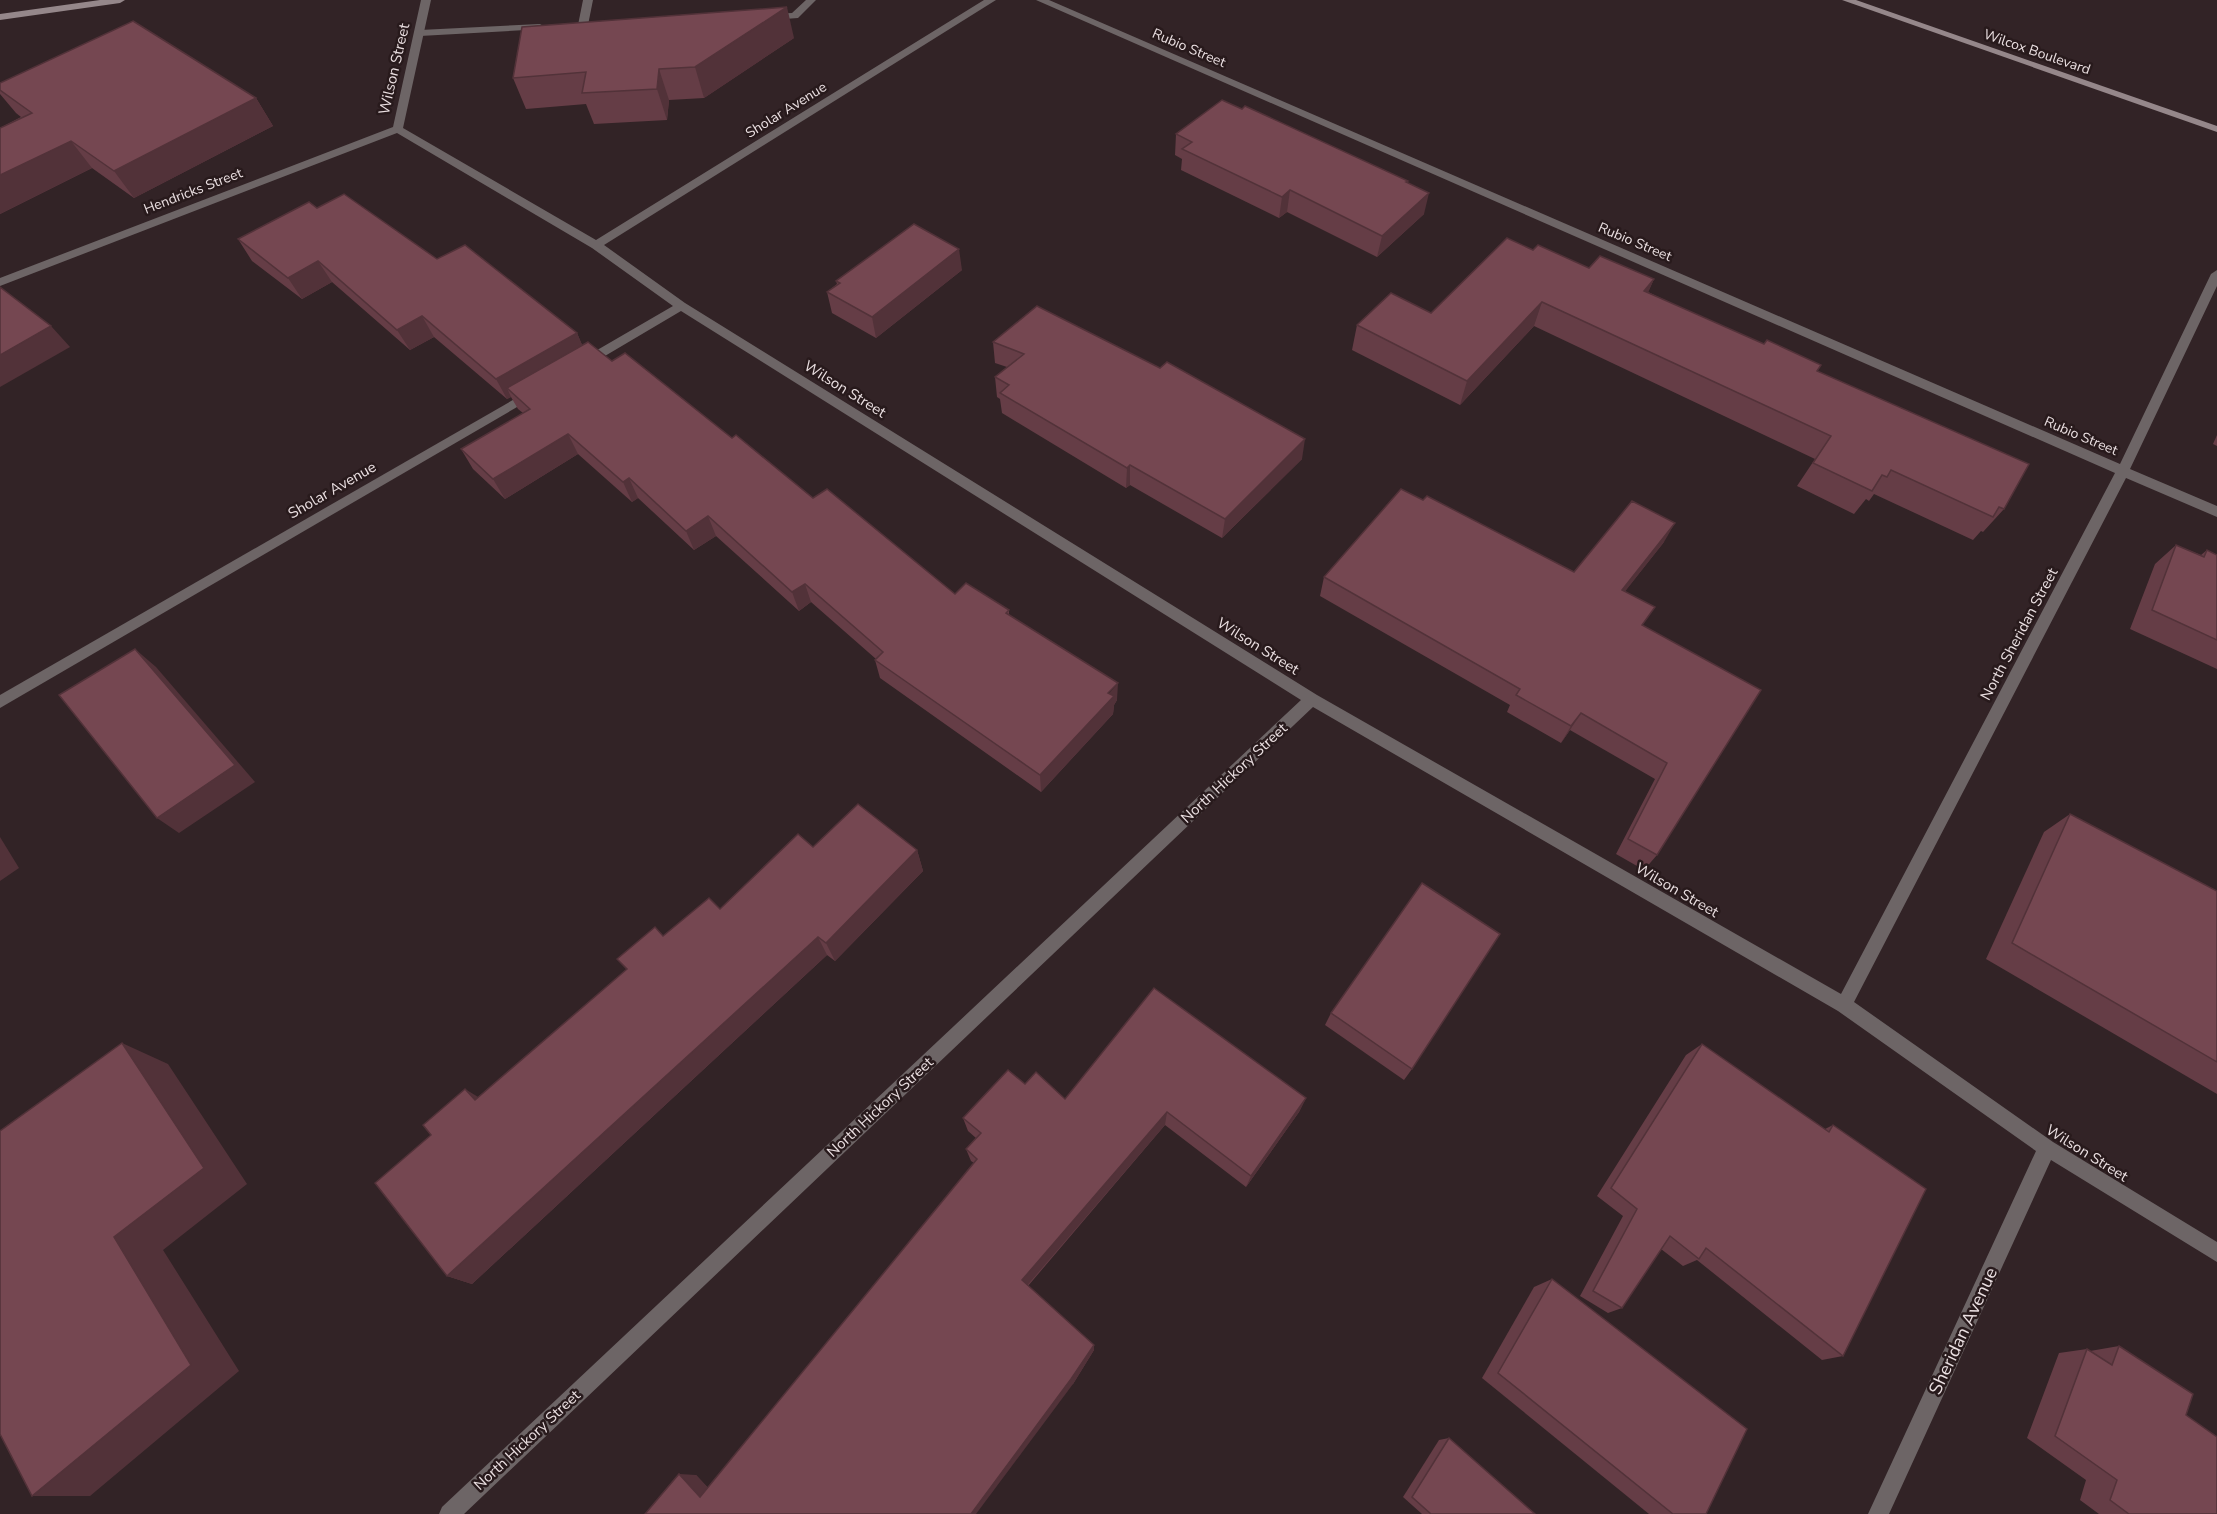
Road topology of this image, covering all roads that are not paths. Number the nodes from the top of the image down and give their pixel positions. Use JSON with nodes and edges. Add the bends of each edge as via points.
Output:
{"nodes":[{"id":1,"x":120,"y":0,"type":"edge"},
{"id":2,"x":426,"y":0,"type":"edge"},
{"id":3,"x":588,"y":0,"type":"edge"},
{"id":4,"x":811,"y":0,"type":"edge"},
{"id":5,"x":991,"y":0,"type":"edge"},
{"id":6,"x":1041,"y":0,"type":"edge"},
{"id":7,"x":1847,"y":0,"type":"edge"},
{"id":8,"x":0,"y":17,"type":"edge"},
{"id":9,"x":760,"y":17,"type":"edge"},
{"id":10,"x":594,"y":24,"type":"edge"},
{"id":11,"x":571,"y":25,"type":"edge"},
{"id":12,"x":582,"y":25,"type":"junction"},
{"id":13,"x":548,"y":26,"type":"edge"},
{"id":14,"x":420,"y":33,"type":"junction"},
{"id":15,"x":398,"y":129,"type":"junction"},
{"id":16,"x":2217,"y":129,"type":"edge"},
{"id":17,"x":596,"y":245,"type":"junction"},
{"id":18,"x":2216,"y":280,"type":"edge"},
{"id":19,"x":0,"y":282,"type":"edge"},
{"id":20,"x":681,"y":306,"type":"junction"},
{"id":21,"x":568,"y":372,"type":"edge"},
{"id":22,"x":547,"y":384,"type":"edge"},
{"id":23,"x":2123,"y":471,"type":"junction"},
{"id":24,"x":2217,"y":512,"type":"edge"},
{"id":25,"x":1312,"y":699,"type":"junction"},
{"id":26,"x":0,"y":702,"type":"edge"},
{"id":27,"x":1844,"y":1005,"type":"junction"},
{"id":28,"x":2047,"y":1148,"type":"junction"},
{"id":29,"x":2217,"y":1253,"type":"edge"},
{"id":30,"x":449,"y":1514,"type":"edge"},
{"id":31,"x":1878,"y":1514,"type":"edge"}],
"edges":[{"from":1,"to":8,"type":"main road"},
{"from":2,"to":14,"type":"street","name":"Wilson Street"},
{"from":3,"to":12,"type":"street"},
{"from":4,"to":9,"type":"street","via":[[795,16]]},
{"from":5,"to":17,"type":"street","name":"Sholar Avenue"},
{"from":6,"to":23,"type":"street","name":"Rubio Street"},
{"from":7,"to":16,"type":"main road","name":"Wilcox Boulevard"},
{"from":10,"to":12,"type":"street"},
{"from":11,"to":12,"type":"street"},
{"from":13,"to":14,"type":"street"},
{"from":14,"to":15,"type":"street","name":"Wilson Street"},
{"from":15,"to":17,"type":"street","name":"Wilson Street"},
{"from":15,"to":19,"type":"street","name":"Hendricks Street"},
{"from":17,"to":20,"type":"street","name":"Wilson Street"},
{"from":18,"to":23,"type":"street","name":"North Sheridan Street"},
{"from":20,"to":21,"type":"street"},
{"from":20,"to":25,"type":"street","name":"Wilson Street"},
{"from":22,"to":26,"type":"street","name":"Sholar Avenue"},
{"from":23,"to":24,"type":"street","name":"Rubio Street"},
{"from":23,"to":27,"type":"street","name":"North Sheridan Street"},
{"from":25,"to":27,"type":"street","name":"Wilson Street"},
{"from":25,"to":30,"type":"street","name":"North Hickory Street"},
{"from":27,"to":28,"type":"street","name":"Wilson Street"},
{"from":28,"to":29,"type":"street","name":"Wilson Street"},
{"from":28,"to":31,"type":"street","name":"Sheridan Avenue"}]}
